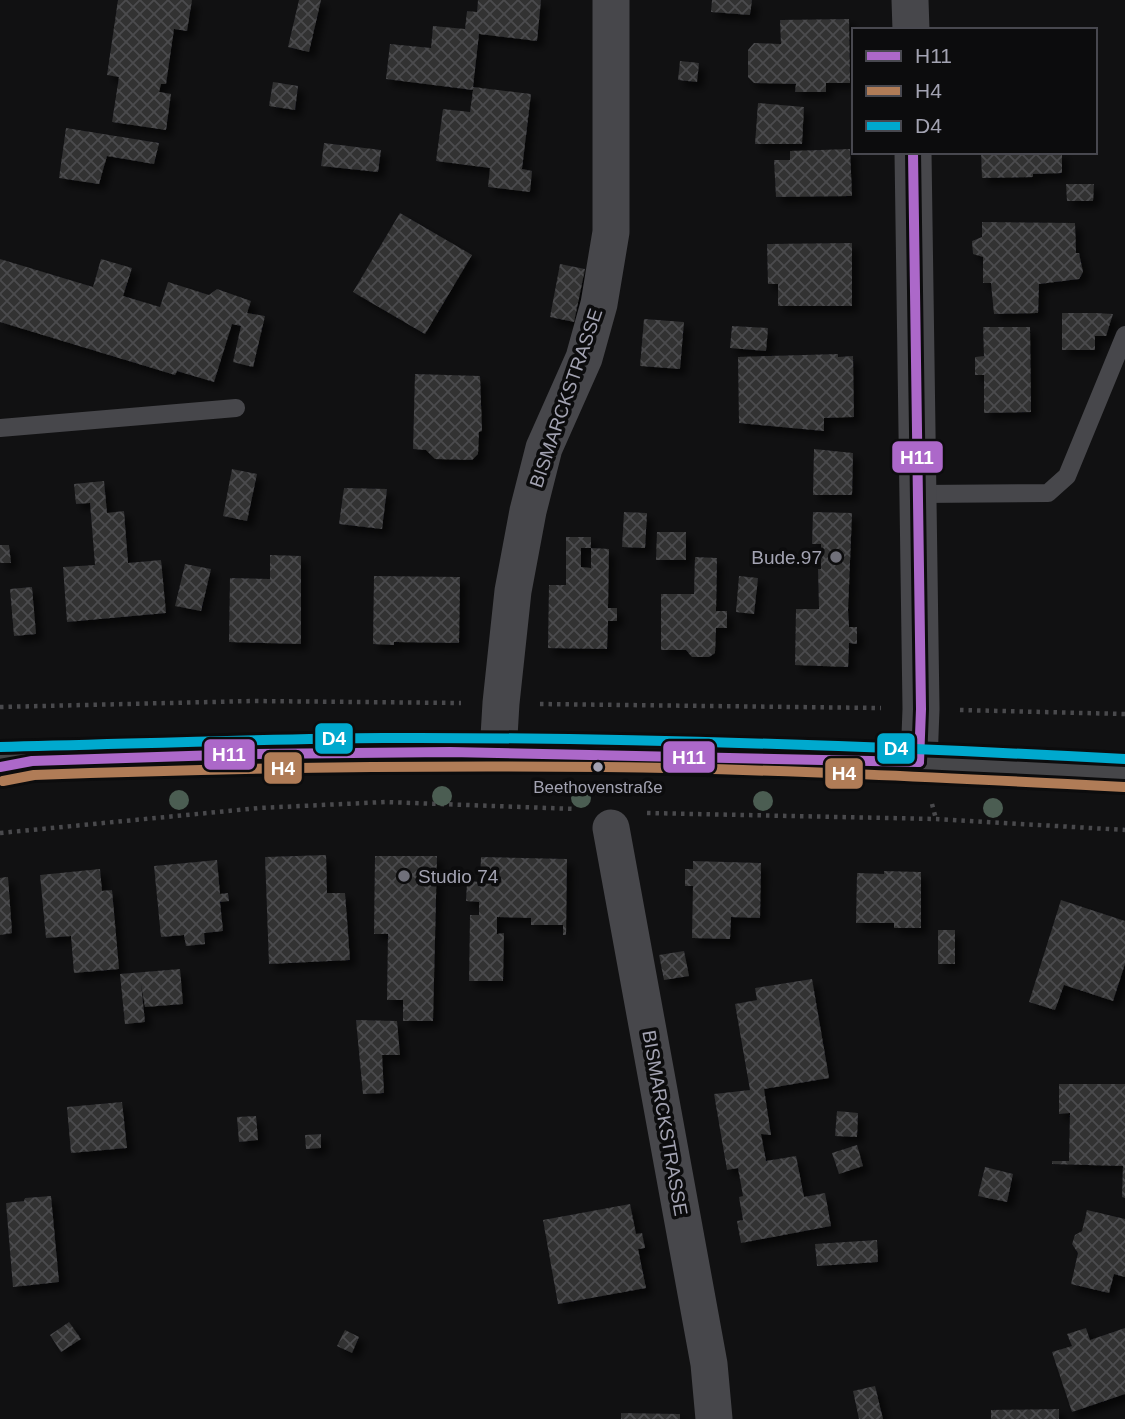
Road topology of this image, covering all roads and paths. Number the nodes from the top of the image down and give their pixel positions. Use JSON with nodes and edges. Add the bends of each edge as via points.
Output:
{"nodes":[{"id":1,"x":611,"y":0,"type":"edge"},
{"id":2,"x":910,"y":0,"type":"edge"},
{"id":3,"x":911,"y":28,"type":"edge"},
{"id":4,"x":913,"y":154,"type":"edge"},
{"id":5,"x":1125,"y":335,"type":"edge"},
{"id":6,"x":236,"y":408,"type":"dead end"},
{"id":7,"x":0,"y":428,"type":"edge"},
{"id":8,"x":919,"y":494,"type":"junction"},
{"id":9,"x":921,"y":709,"type":"junction"},
{"id":10,"x":1125,"y":715,"type":"edge"},
{"id":11,"x":499,"y":753,"type":"junction"},
{"id":12,"x":919,"y":762,"type":"junction"},
{"id":13,"x":11,"y":763,"type":"edge"},
{"id":14,"x":1125,"y":773,"type":"edge"},
{"id":15,"x":611,"y":817,"type":"junction"},
{"id":16,"x":1125,"y":830,"type":"edge"},
{"id":17,"x":0,"y":833,"type":"edge"},
{"id":18,"x":714,"y":1419,"type":"edge"}],
"edges":[{"from":1,"to":11,"type":"street","name":"BISMARCKSTRASSE","via":[[611,232],[584,358],[544,448],[528,511],[513,591]]},
{"from":2,"to":3,"type":"street"},
{"from":4,"to":8,"type":"street"},
{"from":5,"to":8,"type":"lane","via":[[1068,476],[1048,493]]},
{"from":6,"to":7,"type":"lane"},
{"from":8,"to":9,"type":"street"},
{"from":9,"to":10,"type":"path"},
{"from":9,"to":12,"type":"street"},
{"from":11,"to":12,"type":"main road"},
{"from":11,"to":13,"type":"main road","via":[[238,754]]},
{"from":12,"to":14,"type":"main road"},
{"from":15,"to":16,"type":"path","via":[[936,820]]},
{"from":15,"to":17,"type":"path","via":[[511,805],[385,802],[259,808]]},
{"from":15,"to":18,"type":"street","name":"BISMARCKSTRASSE","via":[[709,1364]]}]}
